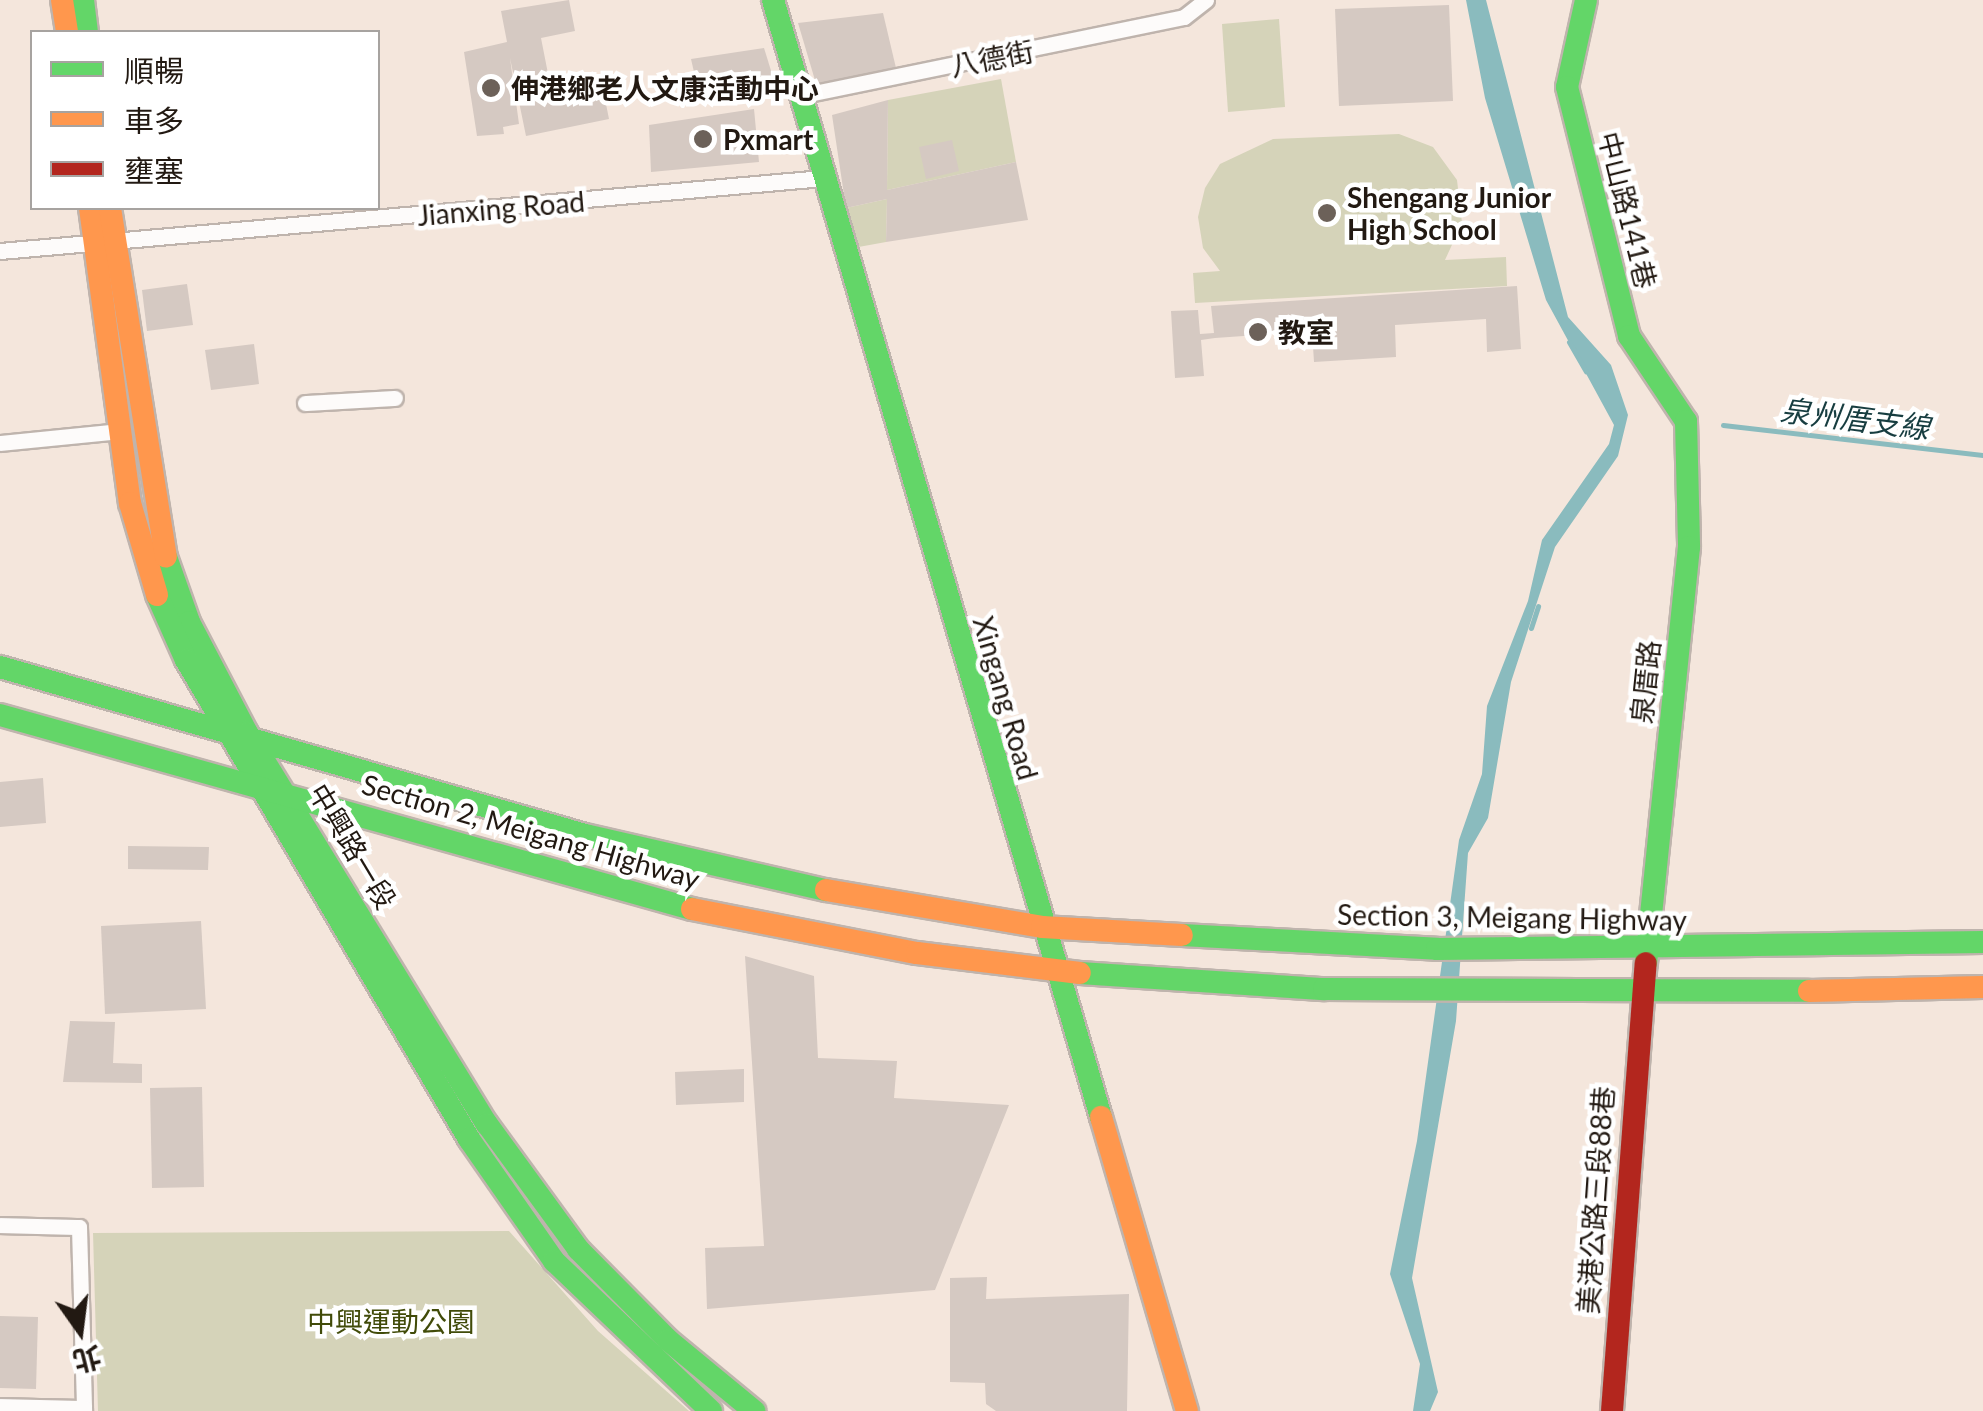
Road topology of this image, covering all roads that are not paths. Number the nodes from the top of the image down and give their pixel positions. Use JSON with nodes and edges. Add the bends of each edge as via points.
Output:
{"nodes":[{"id":1,"x":773,"y":0,"type":"edge"},
{"id":2,"x":1206,"y":0,"type":"edge"},
{"id":3,"x":1586,"y":0,"type":"edge"},
{"id":4,"x":70,"y":1,"type":"edge"},
{"id":5,"x":66,"y":30,"type":"edge"},
{"id":6,"x":86,"y":30,"type":"edge"},
{"id":7,"x":799,"y":96,"type":"junction"},
{"id":8,"x":822,"y":178,"type":"junction"},
{"id":9,"x":91,"y":210,"type":"edge"},
{"id":10,"x":110,"y":210,"type":"edge"},
{"id":11,"x":104,"y":242,"type":"junction"},
{"id":12,"x":0,"y":252,"type":"edge"},
{"id":13,"x":394,"y":398,"type":"dead end"},
{"id":14,"x":305,"y":404,"type":"dead end"},
{"id":15,"x":1686,"y":420,"type":"joint"},
{"id":16,"x":120,"y":431,"type":"junction"},
{"id":17,"x":0,"y":444,"type":"edge"},
{"id":18,"x":0,"y":668,"type":"edge"},
{"id":19,"x":0,"y":715,"type":"edge"},
{"id":20,"x":220,"y":726,"type":"junction"},
{"id":21,"x":247,"y":733,"type":"junction"},
{"id":22,"x":254,"y":785,"type":"junction"},
{"id":23,"x":285,"y":792,"type":"junction"},
{"id":24,"x":1042,"y":927,"type":"junction"},
{"id":25,"x":1983,"y":942,"type":"edge"},
{"id":26,"x":1648,"y":949,"type":"junction"},
{"id":27,"x":1053,"y":971,"type":"junction"},
{"id":28,"x":1983,"y":987,"type":"edge"},
{"id":29,"x":1642,"y":994,"type":"junction"},
{"id":30,"x":0,"y":1226,"type":"edge"},
{"id":31,"x":0,"y":1406,"type":"edge"},
{"id":32,"x":84,"y":1409,"type":"edge"},
{"id":33,"x":711,"y":1411,"type":"edge"},
{"id":34,"x":754,"y":1411,"type":"edge"},
{"id":35,"x":1187,"y":1411,"type":"edge"},
{"id":36,"x":1612,"y":1411,"type":"edge"}],
"edges":[{"from":1,"to":7,"type":"main road","name":"Xingang Road"},
{"from":2,"to":7,"type":"street","name":"八德街","via":[[1184,17]]},
{"from":3,"to":15,"type":"main road","name":"中山路141巷","via":[[1567,87],[1571,106],[1630,336]]},
{"from":4,"to":5,"type":"main road"},
{"from":4,"to":6,"type":"main road"},
{"from":7,"to":8,"type":"main road","name":"Xingang Road"},
{"from":8,"to":11,"type":"street","name":"Jianxing Road"},
{"from":8,"to":24,"type":"main road","name":"Xingang Road"},
{"from":9,"to":11,"type":"main road","name":"中興路一段"},
{"from":10,"to":11,"type":"main road","name":"中興路一段"},
{"from":11,"to":12,"type":"street","name":"Jianxing Road"},
{"from":11,"to":16,"type":"main road","name":"中興路一段"},
{"from":11,"to":21,"type":"main road","name":"中興路一段","via":[[160,538],[189,622]]},
{"from":13,"to":14,"type":"street"},
{"from":15,"to":26,"type":"main road","name":"泉厝路","via":[[1690,547]]},
{"from":16,"to":17,"type":"street"},
{"from":16,"to":20,"type":"main road","name":"中興路一段","via":[[130,503],[159,604]]},
{"from":18,"to":20,"type":"main road","name":"Section 2, Meigang Highway"},
{"from":19,"to":22,"type":"main road","name":"Section 2, Meigang Highway"},
{"from":20,"to":21,"type":"main road","name":"Section 2, Meigang Highway"},
{"from":20,"to":22,"type":"main road","name":"中興路一段"},
{"from":21,"to":23,"type":"main road","name":"中興路一段"},
{"from":21,"to":24,"type":"main road","name":"Section 2, Meigang Highway","via":[[585,835],[753,877]]},
{"from":22,"to":23,"type":"main road","name":"Section 2, Meigang Highway"},
{"from":22,"to":33,"type":"main road","name":"中興路一段","via":[[468,1139],[554,1262]]},
{"from":23,"to":27,"type":"main road","name":"Section 2, Meigang Highway","via":[[591,884],[764,926]]},
{"from":23,"to":34,"type":"main road","name":"中興路一段","via":[[487,1124],[578,1248],[668,1340]]},
{"from":24,"to":26,"type":"main road","name":"Section 3, Meigang Highway","via":[[1438,949]]},
{"from":24,"to":27,"type":"main road","name":"Xingang Road"},
{"from":25,"to":26,"type":"main road","name":"Section 3, Meigang Highway"},
{"from":26,"to":29,"type":"main road","name":"泉厝路"},
{"from":27,"to":29,"type":"main road","via":[[1456,992]]},
{"from":27,"to":35,"type":"main road","name":"Xingang Road"},
{"from":28,"to":29,"type":"main road"},
{"from":29,"to":36,"type":"main road","name":"美港公路三段88巷"},
{"from":30,"to":32,"type":"street","via":[[78,1227]]},
{"from":31,"to":32,"type":"street"}]}
